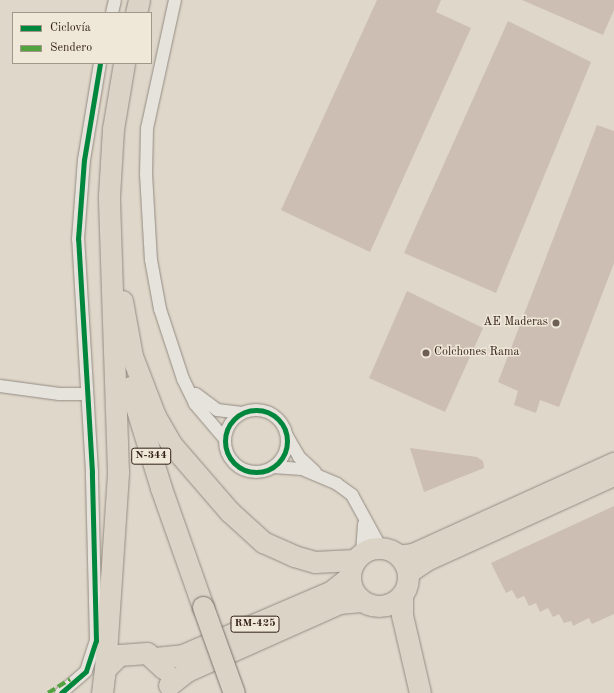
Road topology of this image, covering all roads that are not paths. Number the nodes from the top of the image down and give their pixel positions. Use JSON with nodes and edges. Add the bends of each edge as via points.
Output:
{"nodes":[{"id":1,"x":115,"y":0,"type":"edge"},
{"id":2,"x":139,"y":0,"type":"edge"},
{"id":3,"x":175,"y":0,"type":"edge"},
{"id":4,"x":112,"y":12,"type":"edge"},
{"id":5,"x":136,"y":12,"type":"edge"},
{"id":6,"x":100,"y":64,"type":"edge"},
{"id":7,"x":124,"y":64,"type":"edge"},
{"id":8,"x":109,"y":237,"type":"junction"},
{"id":9,"x":113,"y":302,"type":"junction"},
{"id":10,"x":183,"y":379,"type":"junction"},
{"id":11,"x":0,"y":386,"type":"edge"},
{"id":12,"x":87,"y":394,"type":"junction"},
{"id":13,"x":240,"y":413,"type":"junction"},
{"id":14,"x":287,"y":436,"type":"junction"},
{"id":15,"x":224,"y":438,"type":"junction"},
{"id":16,"x":614,"y":462,"type":"edge"},
{"id":17,"x":273,"y":467,"type":"junction"},
{"id":18,"x":317,"y":474,"type":"junction"},
{"id":19,"x":614,"y":477,"type":"edge"},
{"id":20,"x":363,"y":517,"type":"junction"},
{"id":21,"x":369,"y":559,"type":"junction"},
{"id":22,"x":408,"y":575,"type":"junction"},
{"id":23,"x":402,"y":595,"type":"junction"},
{"id":24,"x":361,"y":601,"type":"junction"},
{"id":25,"x":156,"y":658,"type":"junction"},
{"id":26,"x":104,"y":679,"type":"edge"},
{"id":27,"x":168,"y":689,"type":"edge"},
{"id":28,"x":62,"y":693,"type":"edge"},
{"id":29,"x":86,"y":693,"type":"edge"},
{"id":30,"x":234,"y":693,"type":"edge"},
{"id":31,"x":420,"y":693,"type":"edge"}],
"edges":[{"from":1,"to":4,"type":"street"},
{"from":2,"to":5,"type":"highway"},
{"from":3,"to":10,"type":"street","via":[[151,107],[146,174],[154,283]]},
{"from":6,"to":12,"type":"street","via":[[84,160],[78,238]]},
{"from":7,"to":8,"type":"highway","number":"N-344","via":[[110,162]]},
{"from":8,"to":9,"type":"highway","number":"N-344"},
{"from":8,"to":21,"type":"highway","via":[[132,356],[155,416],[171,444],[230,512],[263,542],[315,562]]},
{"from":9,"to":26,"type":"highway","via":[[112,372],[118,472]]},
{"from":9,"to":30,"type":"highway","number":"N-344","bridge":true,"via":[[129,383],[146,441]]},
{"from":10,"to":13,"type":"street","via":[[212,407]]},
{"from":10,"to":15,"type":"street","via":[[195,404]]},
{"from":11,"to":12,"type":"street","via":[[59,394]]},
{"from":12,"to":28,"type":"street","via":[[96,641],[86,671]]},
{"from":13,"to":14,"type":"street","via":[[266,411],[281,421]]},
{"from":13,"to":15,"type":"street","via":[[227,428]]},
{"from":14,"to":17,"type":"street","via":[[285,454]]},
{"from":14,"to":18,"type":"street","via":[[299,457]]},
{"from":15,"to":17,"type":"street","via":[[229,457],[240,468],[254,472]]},
{"from":16,"to":21,"type":"main road","via":[[413,553]]},
{"from":17,"to":18,"type":"street","via":[[292,467]]},
{"from":18,"to":20,"type":"street","via":[[352,495]]},
{"from":19,"to":22,"type":"main road","via":[[429,561]]},
{"from":20,"to":21,"type":"street"},
{"from":20,"to":21,"type":"street"},
{"from":21,"to":22,"type":"highway"},
{"from":21,"to":24,"type":"highway","via":[[351,586]]},
{"from":21,"to":25,"type":"highway","number":"RM-425","via":[[332,591],[183,655]]},
{"from":22,"to":23,"type":"highway"},
{"from":23,"to":24,"type":"highway","via":[[391,604],[378,607]]},
{"from":23,"to":31,"type":"highway","via":[[402,615]]},
{"from":24,"to":27,"type":"highway","number":"RM-425","via":[[339,603],[187,671]]},
{"from":25,"to":26,"type":"highway","via":[[128,652],[115,658]]},
{"from":25,"to":27,"type":"highway","via":[[163,666]]},
{"from":26,"to":29,"type":"highway"}]}
